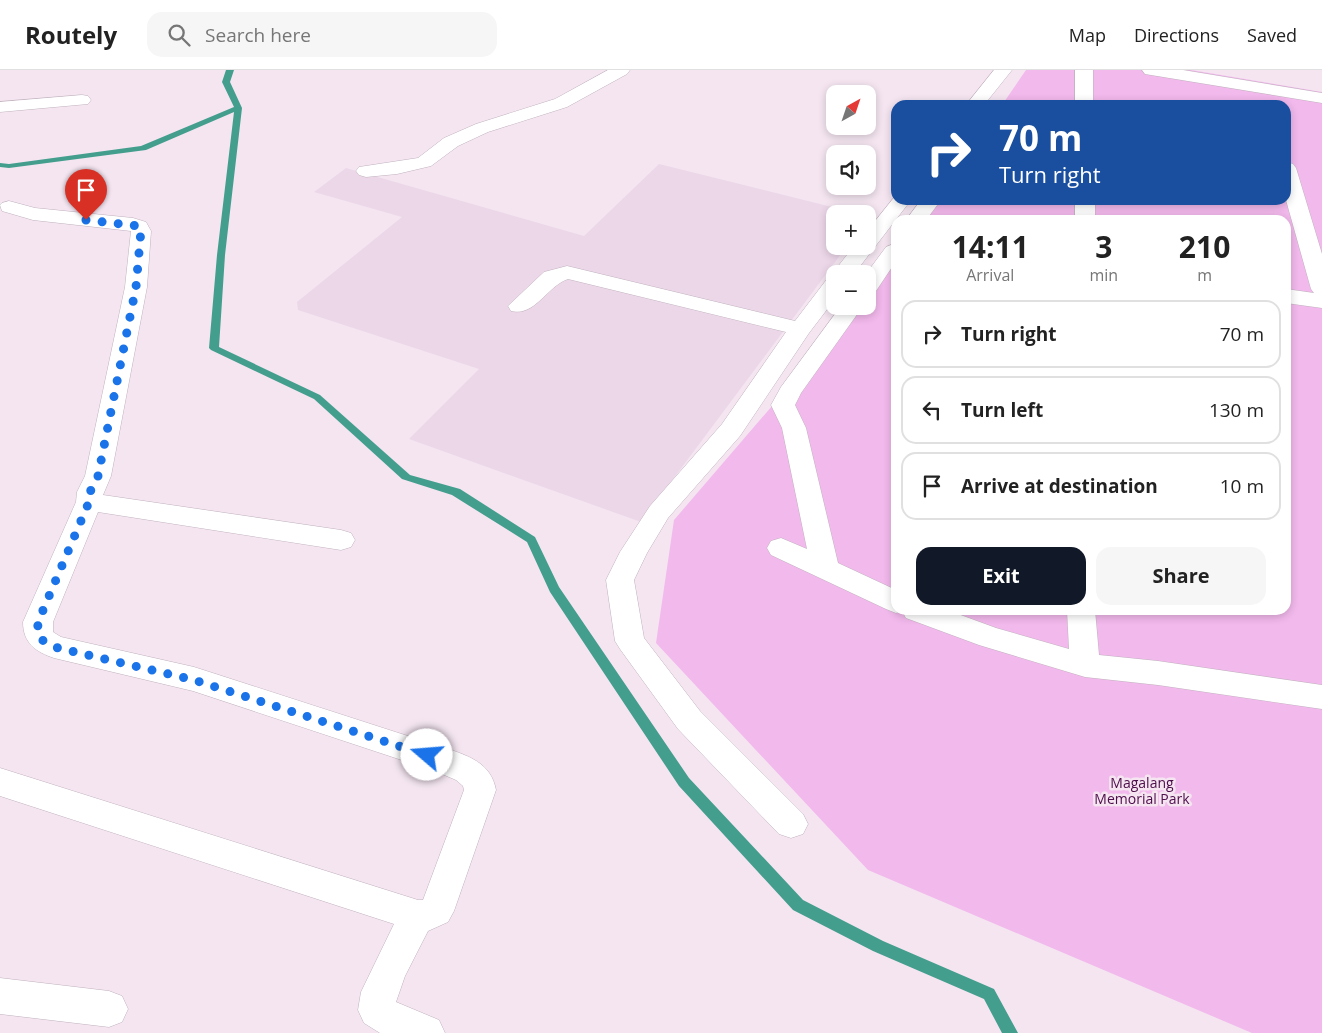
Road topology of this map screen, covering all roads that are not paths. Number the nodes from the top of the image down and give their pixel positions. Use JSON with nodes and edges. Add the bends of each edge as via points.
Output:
{"nodes":[{"id":1,"x":621,"y":70,"type":"edge"},
{"id":2,"x":1003,"y":70,"type":"edge"},
{"id":3,"x":1084,"y":70,"type":"edge"},
{"id":4,"x":1151,"y":70,"type":"edge"},
{"id":5,"x":1254,"y":77,"type":"edge"},
{"id":6,"x":1322,"y":83,"type":"edge"},
{"id":7,"x":1322,"y":98,"type":"edge"},
{"id":8,"x":82,"y":100,"type":"dead end"},
{"id":9,"x":979,"y":100,"type":"edge"},
{"id":10,"x":1084,"y":100,"type":"edge"},
{"id":11,"x":1266,"y":100,"type":"edge"},
{"id":12,"x":0,"y":107,"type":"edge"},
{"id":13,"x":366,"y":171,"type":"dead end"},
{"id":14,"x":1291,"y":185,"type":"edge"},
{"id":15,"x":897,"y":205,"type":"edge"},
{"id":16,"x":9,"y":208,"type":"dead end"},
{"id":17,"x":876,"y":232,"type":"edge"},
{"id":18,"x":891,"y":252,"type":"edge"},
{"id":19,"x":858,"y":255,"type":"edge"},
{"id":20,"x":850,"y":265,"type":"edge"},
{"id":21,"x":876,"y":274,"type":"edge"},
{"id":22,"x":1322,"y":289,"type":"edge"},
{"id":23,"x":826,"y":296,"type":"edge"},
{"id":24,"x":1291,"y":297,"type":"edge"},
{"id":25,"x":1322,"y":301,"type":"edge"},
{"id":26,"x":519,"y":306,"type":"dead end"},
{"id":27,"x":846,"y":315,"type":"edge"},
{"id":28,"x":800,"y":329,"type":"junction"},
{"id":29,"x":89,"y":502,"type":"junction"},
{"id":30,"x":341,"y":540,"type":"dead end"},
{"id":31,"x":781,"y":548,"type":"dead end"},
{"id":32,"x":825,"y":569,"type":"junction"},
{"id":33,"x":891,"y":600,"type":"edge"},
{"id":34,"x":930,"y":615,"type":"edge"},
{"id":35,"x":1081,"y":615,"type":"edge"},
{"id":36,"x":1085,"y":665,"type":"junction"},
{"id":37,"x":1322,"y":697,"type":"edge"},
{"id":38,"x":0,"y":782,"type":"edge"},
{"id":39,"x":791,"y":824,"type":"dead end"},
{"id":40,"x":418,"y":916,"type":"junction"},
{"id":41,"x":0,"y":996,"type":"edge"},
{"id":42,"x":109,"y":1009,"type":"dead end"},
{"id":43,"x":426,"y":1033,"type":"edge"}],
"edges":[{"from":1,"to":13,"type":"street","via":[[561,103],[482,128],[451,142],[424,162]]},
{"from":2,"to":9,"type":"street"},
{"from":3,"to":10,"type":"street"},
{"from":4,"to":5,"type":"street"},
{"from":5,"to":6,"type":"street"},
{"from":5,"to":7,"type":"street"},
{"from":5,"to":11,"type":"street"},
{"from":8,"to":12,"type":"street"},
{"from":14,"to":22,"type":"street"},
{"from":15,"to":17,"type":"street"},
{"from":16,"to":29,"type":"street","via":[[33,214],[133,224],[141,230],[136,287],[98,476]]},
{"from":18,"to":21,"type":"street"},
{"from":19,"to":20,"type":"street"},
{"from":23,"to":28,"type":"street"},
{"from":24,"to":25,"type":"street"},
{"from":26,"to":28,"type":"street","via":[[552,277],[567,272]]},
{"from":27,"to":32,"type":"street","via":[[783,405],[794,428]]},
{"from":28,"to":39,"type":"street","via":[[731,430],[659,512],[620,580],[630,641],[689,720]]},
{"from":29,"to":30,"type":"street"},
{"from":29,"to":40,"type":"street","via":[[38,622],[37,633],[41,640],[54,647],[194,680],[444,761],[471,772],[480,782],[480,790],[436,911]]},
{"from":31,"to":32,"type":"street"},
{"from":32,"to":33,"type":"street"},
{"from":34,"to":36,"type":"street","via":[[989,637]]},
{"from":35,"to":36,"type":"street"},
{"from":36,"to":37,"type":"street"},
{"from":38,"to":40,"type":"street"},
{"from":40,"to":43,"type":"street","via":[[376,1003],[377,1010],[384,1016]]},
{"from":41,"to":42,"type":"street"}]}
